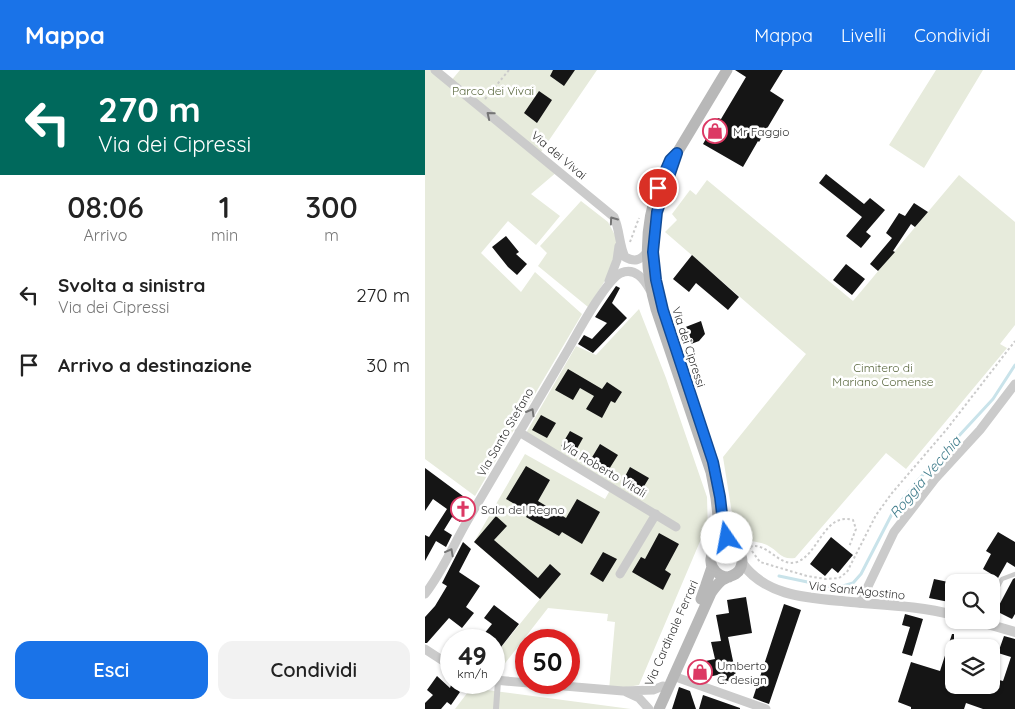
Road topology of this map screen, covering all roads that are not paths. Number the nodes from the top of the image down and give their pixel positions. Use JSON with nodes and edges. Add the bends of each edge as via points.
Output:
{"nodes":[{"id":1,"x":435,"y":70,"type":"edge"},
{"id":2,"x":727,"y":70,"type":"edge"},
{"id":3,"x":677,"y":153,"type":"junction"},
{"id":4,"x":621,"y":242,"type":"junction"},
{"id":5,"x":647,"y":252,"type":"junction"},
{"id":6,"x":608,"y":284,"type":"junction"},
{"id":7,"x":651,"y":292,"type":"junction"},
{"id":8,"x":1015,"y":384,"type":"edge"},
{"id":9,"x":519,"y":432,"type":"junction"},
{"id":10,"x":656,"y":514,"type":"junction"},
{"id":11,"x":677,"y":527,"type":"dead end"},
{"id":12,"x":741,"y":548,"type":"junction"},
{"id":13,"x":715,"y":551,"type":"junction"},
{"id":14,"x":742,"y":563,"type":"junction"},
{"id":15,"x":712,"y":567,"type":"junction"},
{"id":16,"x":620,"y":574,"type":"dead end"},
{"id":17,"x":1015,"y":574,"type":"edge"},
{"id":18,"x":732,"y":576,"type":"junction"},
{"id":19,"x":759,"y":581,"type":"junction"},
{"id":20,"x":1000,"y":583,"type":"edge"},
{"id":21,"x":425,"y":594,"type":"edge"},
{"id":22,"x":861,"y":603,"type":"junction"},
{"id":23,"x":945,"y":613,"type":"edge"},
{"id":24,"x":1000,"y":627,"type":"edge"},
{"id":25,"x":1015,"y":632,"type":"edge"},
{"id":26,"x":425,"y":649,"type":"edge"},
{"id":27,"x":440,"y":659,"type":"edge"},
{"id":28,"x":673,"y":676,"type":"junction"},
{"id":29,"x":505,"y":681,"type":"edge"},
{"id":30,"x":663,"y":686,"type":"junction"},
{"id":31,"x":623,"y":691,"type":"junction"},
{"id":32,"x":496,"y":694,"type":"edge"},
{"id":33,"x":496,"y":709,"type":"edge"},
{"id":34,"x":651,"y":709,"type":"edge"},
{"id":35,"x":659,"y":709,"type":"edge"},
{"id":36,"x":766,"y":709,"type":"edge"}],
"edges":[{"from":4,"to":1,"type":"street","name":"Via dei Vivai","one_way":true,"via":[[614,217]]},
{"from":2,"to":3,"type":"main road","name":"Via dei Cipressi"},
{"from":3,"to":5,"type":"main road","name":"Via dei Cipressi","via":[[670,160],[656,193]]},
{"from":3,"to":12,"type":"main road","name":"Via dei Cipressi","via":[[657,212],[653,252],[656,280],[713,462],[724,531]]},
{"from":4,"to":5,"type":"street","name":"Via dei Vivai","via":[[625,257],[631,260],[642,259]]},
{"from":4,"to":6,"type":"street","name":"Via Santo Stefano"},
{"from":5,"to":7,"type":"main road","name":"Via dei Cipressi"},
{"from":6,"to":7,"type":"street","name":"Via Santo Stefano","via":[[621,273],[633,272],[642,278]]},
{"from":9,"to":6,"type":"street","name":"Via Santo Stefano","one_way":true},
{"from":7,"to":13,"type":"main road","name":"Via dei Cipressi","via":[[711,472],[719,530]]},
{"from":8,"to":22,"type":"street","via":[[894,532]]},
{"from":9,"to":10,"type":"street","name":"Via Roberto Vitali"},
{"from":21,"to":9,"type":"street","name":"Via Santo Stefano","one_way":true},
{"from":10,"to":11,"type":"street","name":"Via Roberto Vitali"},
{"from":10,"to":16,"type":"street"},
{"from":12,"to":13,"type":"main road","via":[[726,546]]},
{"from":12,"to":14,"type":"main road"},
{"from":13,"to":15,"type":"main road"},
{"from":14,"to":18,"type":"main road"},
{"from":14,"to":19,"type":"street"},
{"from":15,"to":18,"type":"main road","via":[[719,575]]},
{"from":15,"to":30,"type":"main road","name":"Via Cardinale Ferrari"},
{"from":17,"to":20,"type":"lane"},
{"from":18,"to":19,"type":"street"},
{"from":18,"to":28,"type":"main road","name":"Via Cardinale Ferrari","via":[[721,581],[711,593]]},
{"from":19,"to":22,"type":"street","name":"Via Sant'Agostino","via":[[804,598]]},
{"from":22,"to":23,"type":"street","name":"Via Sant'Agostino"},
{"from":24,"to":25,"type":"street"},
{"from":26,"to":27,"type":"street"},
{"from":28,"to":35,"type":"main road","name":"Via Cardinale Ferrari"},
{"from":28,"to":36,"type":"street"},
{"from":29,"to":31,"type":"street"},
{"from":30,"to":31,"type":"street","via":[[653,690]]},
{"from":30,"to":34,"type":"main road","name":"Via Cardinale Ferrari"},
{"from":31,"to":34,"type":"street","via":[[637,697]]},
{"from":32,"to":33,"type":"street"}]}
